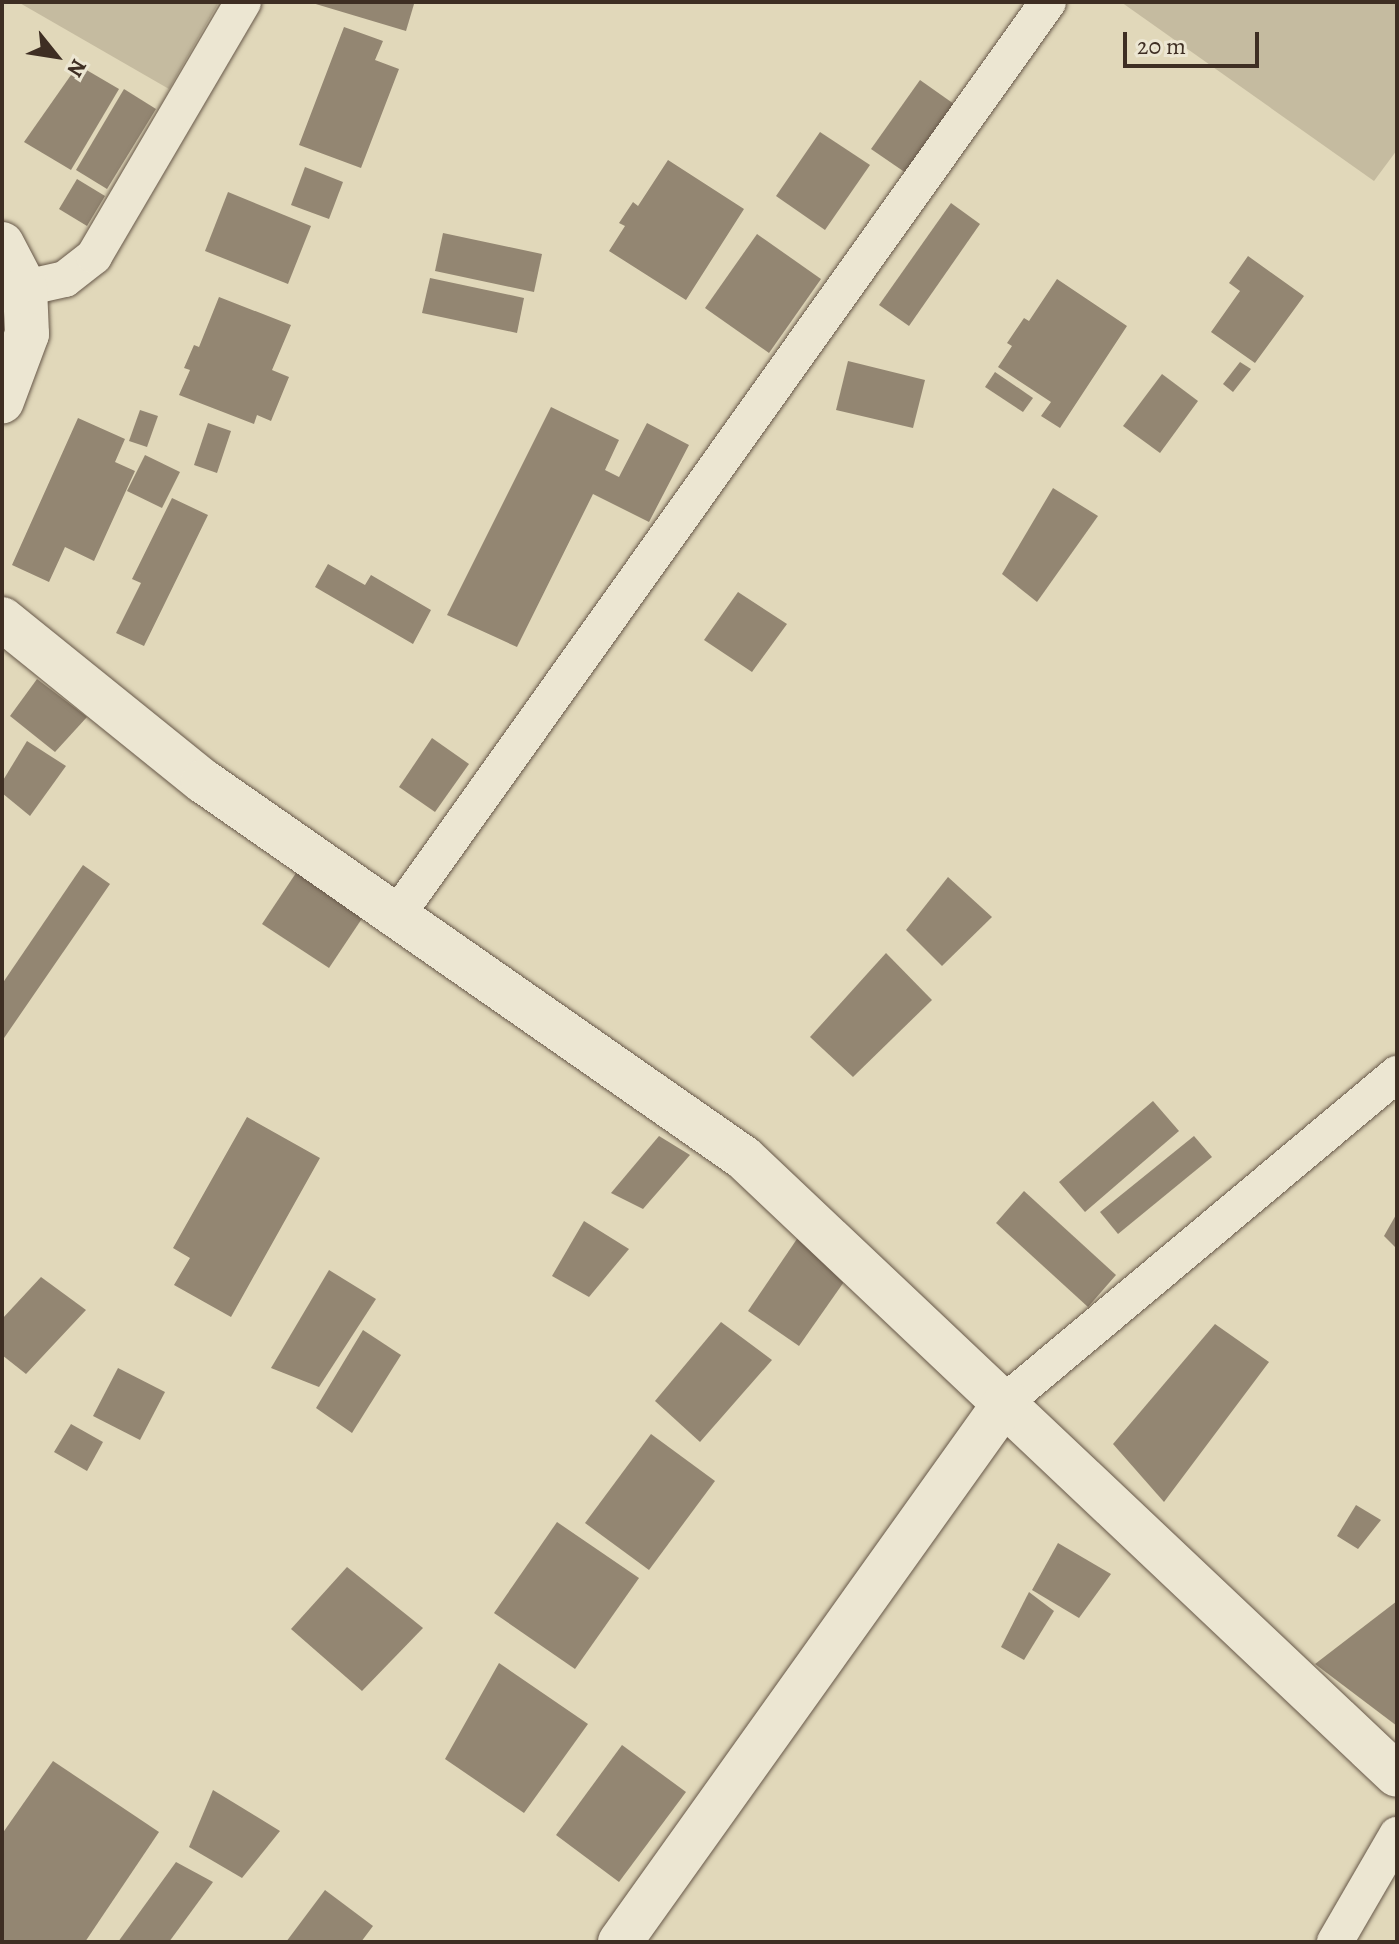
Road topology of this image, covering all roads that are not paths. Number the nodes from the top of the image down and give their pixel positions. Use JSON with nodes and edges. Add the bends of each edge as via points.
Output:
{"nodes":[{"id":1,"x":243,"y":2,"type":"edge"},
{"id":2,"x":1048,"y":2,"type":"edge"},
{"id":3,"x":2,"y":244,"type":"edge"},
{"id":4,"x":25,"y":288,"type":"junction"},
{"id":5,"x":2,"y":401,"type":"edge"},
{"id":6,"x":2,"y":619,"type":"edge"},
{"id":7,"x":397,"y":915,"type":"junction"},
{"id":8,"x":1397,"y":1074,"type":"edge"},
{"id":9,"x":1006,"y":1401,"type":"junction"},
{"id":10,"x":1397,"y":1775,"type":"edge"},
{"id":11,"x":1397,"y":1835,"type":"edge"},
{"id":12,"x":620,"y":1942,"type":"edge"},
{"id":13,"x":1335,"y":1942,"type":"edge"}],
"edges":[{"from":1,"to":4,"type":"street","via":[[94,256],[65,279]]},
{"from":2,"to":7,"type":"street"},
{"from":3,"to":4,"type":"street"},
{"from":4,"to":5,"type":"street","via":[[27,334]]},
{"from":6,"to":7,"type":"street","via":[[203,781]]},
{"from":7,"to":9,"type":"street","via":[[744,1158]]},
{"from":8,"to":9,"type":"street"},
{"from":9,"to":10,"type":"street"},
{"from":9,"to":12,"type":"street"},
{"from":11,"to":13,"type":"street"}]}
